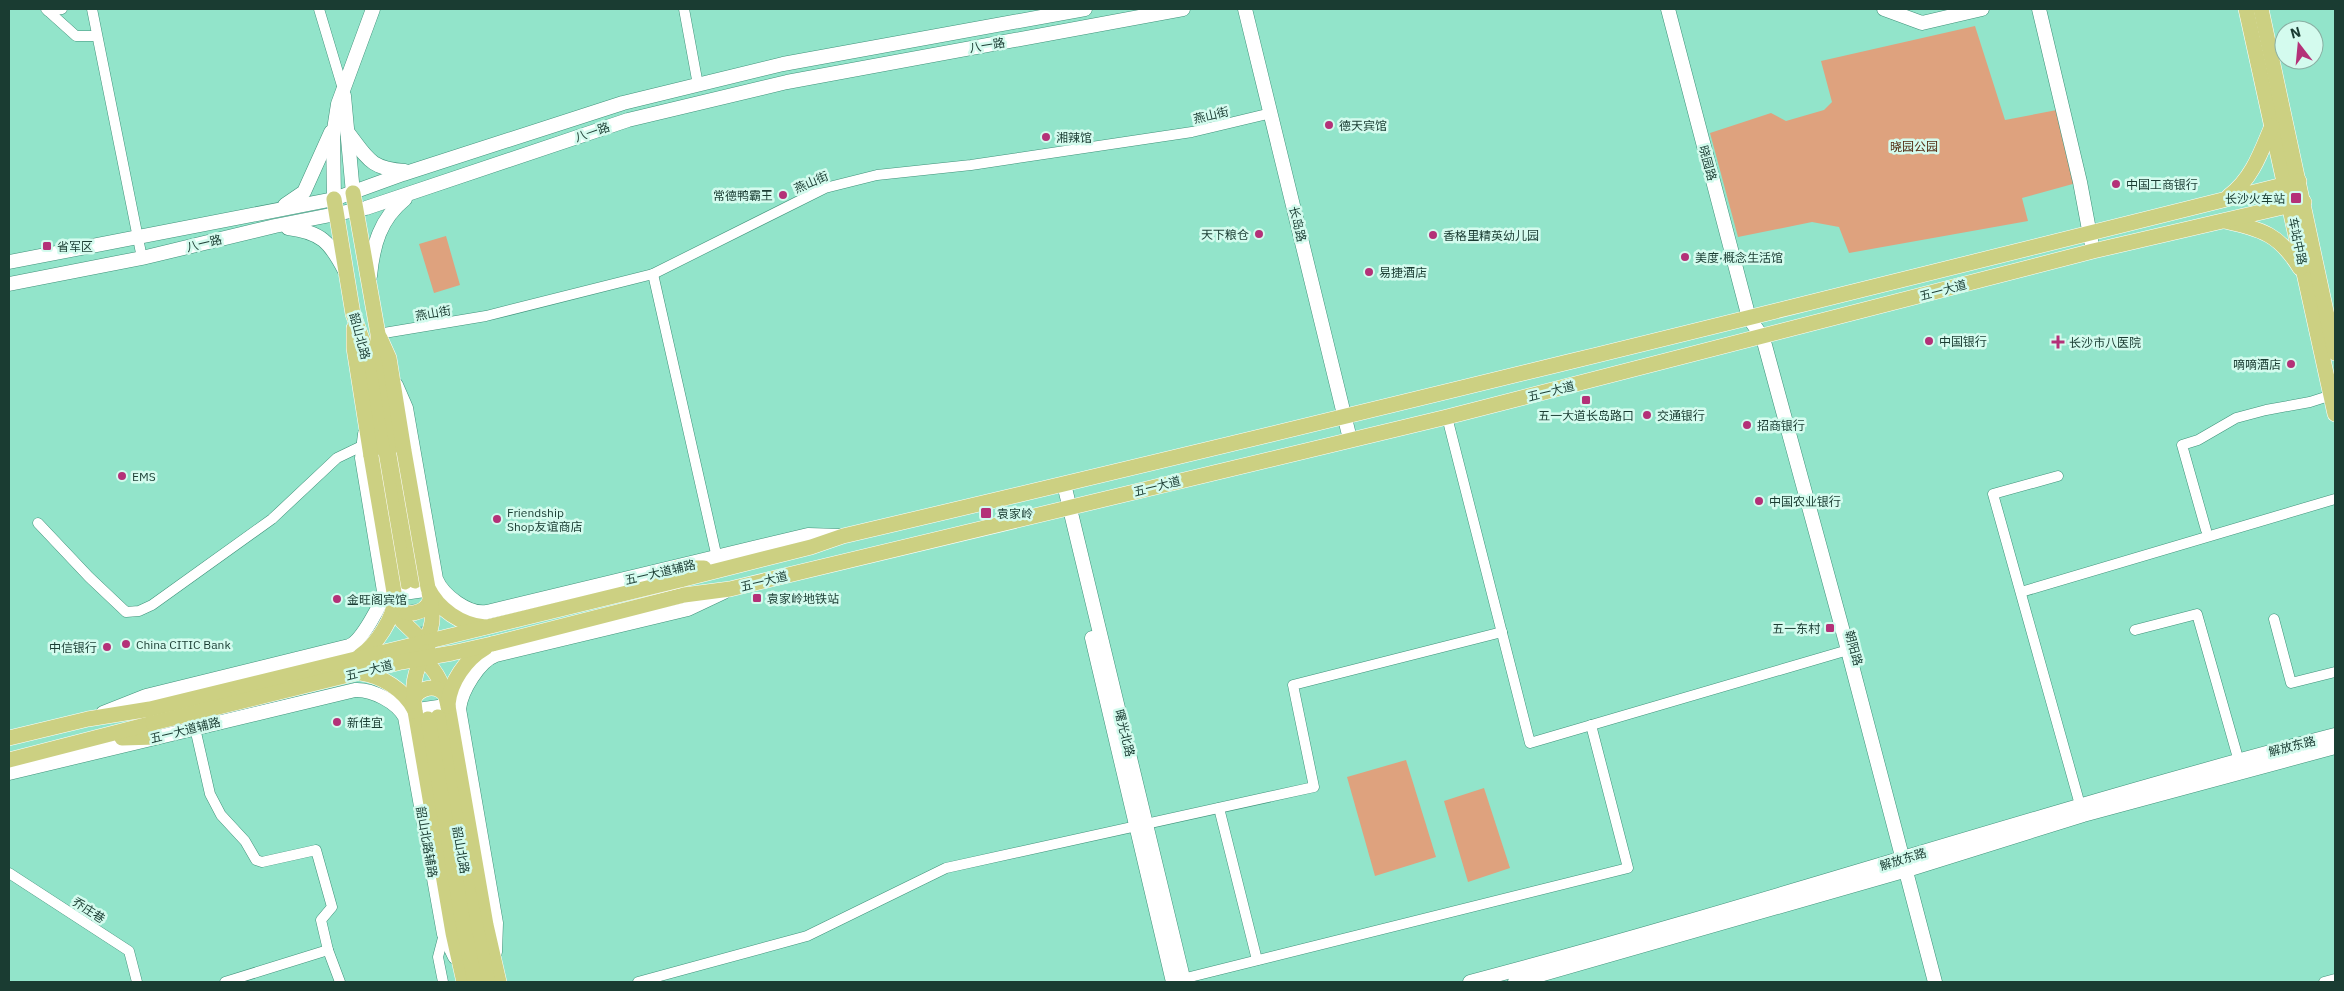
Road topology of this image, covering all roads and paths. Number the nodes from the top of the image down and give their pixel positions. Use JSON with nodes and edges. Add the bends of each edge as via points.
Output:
{"nodes":[{"id":1,"x":62,"y":9,"type":"edge"},
{"id":2,"x":92,"y":9,"type":"edge"},
{"id":3,"x":319,"y":9,"type":"edge"},
{"id":4,"x":373,"y":9,"type":"edge"},
{"id":5,"x":684,"y":9,"type":"edge"},
{"id":6,"x":1085,"y":9,"type":"edge"},
{"id":7,"x":1183,"y":9,"type":"edge"},
{"id":8,"x":1246,"y":9,"type":"edge"},
{"id":9,"x":1668,"y":9,"type":"edge"},
{"id":10,"x":1884,"y":9,"type":"edge"},
{"id":11,"x":1982,"y":9,"type":"edge"},
{"id":12,"x":2039,"y":9,"type":"edge"},
{"id":13,"x":2246,"y":9,"type":"edge"},
{"id":14,"x":2261,"y":9,"type":"edge"},
{"id":15,"x":47,"y":10,"type":"edge"},
{"id":16,"x":96,"y":36,"type":"junction"},
{"id":17,"x":2265,"y":63,"type":"junction"},
{"id":18,"x":698,"y":85,"type":"junction"},
{"id":19,"x":344,"y":90,"type":"junction"},
{"id":20,"x":1271,"y":113,"type":"junction"},
{"id":21,"x":335,"y":125,"type":"junction"},
{"id":22,"x":2272,"y":126,"type":"junction"},
{"id":23,"x":349,"y":134,"type":"junction"},
{"id":24,"x":410,"y":172,"type":"junction"},
{"id":25,"x":2292,"y":182,"type":"junction"},
{"id":26,"x":416,"y":192,"type":"junction"},
{"id":27,"x":353,"y":193,"type":"junction"},
{"id":28,"x":334,"y":198,"type":"junction"},
{"id":29,"x":2224,"y":200,"type":"junction"},
{"id":30,"x":2297,"y":203,"type":"junction"},
{"id":31,"x":281,"y":208,"type":"junction"},
{"id":32,"x":356,"y":210,"type":"junction"},
{"id":33,"x":336,"y":214,"type":"junction"},
{"id":34,"x":2219,"y":220,"type":"junction"},
{"id":35,"x":275,"y":226,"type":"junction"},
{"id":36,"x":137,"y":235,"type":"junction"},
{"id":37,"x":2089,"y":235,"type":"junction"},
{"id":38,"x":2093,"y":251,"type":"junction"},
{"id":39,"x":142,"y":258,"type":"junction"},
{"id":40,"x":9,"y":262,"type":"edge"},
{"id":41,"x":346,"y":272,"type":"junction"},
{"id":42,"x":653,"y":274,"type":"junction"},
{"id":43,"x":2305,"y":276,"type":"junction"},
{"id":44,"x":9,"y":284,"type":"edge"},
{"id":45,"x":369,"y":287,"type":"junction"},
{"id":46,"x":354,"y":314,"type":"junction"},
{"id":47,"x":1756,"y":316,"type":"junction"},
{"id":48,"x":378,"y":334,"type":"junction"},
{"id":49,"x":1766,"y":337,"type":"junction"},
{"id":50,"x":2335,"y":353,"type":"edge"},
{"id":51,"x":392,"y":376,"type":"junction"},
{"id":52,"x":2333,"y":394,"type":"edge"},
{"id":53,"x":2335,"y":414,"type":"edge"},
{"id":54,"x":1344,"y":417,"type":"junction"},
{"id":55,"x":1448,"y":417,"type":"junction"},
{"id":56,"x":1350,"y":439,"type":"junction"},
{"id":57,"x":368,"y":451,"type":"junction"},
{"id":58,"x":2058,"y":476,"type":"dead end"},
{"id":59,"x":1059,"y":485,"type":"junction"},
{"id":60,"x":2335,"y":499,"type":"edge"},
{"id":61,"x":1065,"y":508,"type":"junction"},
{"id":62,"x":38,"y":523,"type":"dead end"},
{"id":63,"x":2206,"y":530,"type":"dead end"},
{"id":64,"x":720,"y":563,"type":"junction"},
{"id":65,"x":678,"y":574,"type":"junction"},
{"id":66,"x":424,"y":588,"type":"junction"},
{"id":67,"x":730,"y":589,"type":"junction"},
{"id":68,"x":2021,"y":592,"type":"junction"},
{"id":69,"x":392,"y":600,"type":"junction"},
{"id":70,"x":476,"y":612,"type":"junction"},
{"id":71,"x":2274,"y":619,"type":"dead end"},
{"id":72,"x":491,"y":627,"type":"junction"},
{"id":73,"x":2135,"y":630,"type":"dead end"},
{"id":74,"x":1502,"y":632,"type":"junction"},
{"id":75,"x":492,"y":644,"type":"junction"},
{"id":76,"x":427,"y":648,"type":"junction"},
{"id":77,"x":1848,"y":650,"type":"junction"},
{"id":78,"x":356,"y":651,"type":"junction"},
{"id":79,"x":488,"y":659,"type":"junction"},
{"id":80,"x":359,"y":672,"type":"junction"},
{"id":81,"x":2335,"y":672,"type":"edge"},
{"id":82,"x":362,"y":689,"type":"junction"},
{"id":83,"x":431,"y":708,"type":"junction"},
{"id":84,"x":88,"y":719,"type":"junction"},
{"id":85,"x":1591,"y":725,"type":"junction"},
{"id":86,"x":195,"y":728,"type":"junction"},
{"id":87,"x":155,"y":730,"type":"junction"},
{"id":88,"x":2335,"y":735,"type":"edge"},
{"id":89,"x":9,"y":738,"type":"edge"},
{"id":90,"x":2335,"y":747,"type":"edge"},
{"id":91,"x":9,"y":760,"type":"edge"},
{"id":92,"x":2240,"y":766,"type":"junction"},
{"id":93,"x":9,"y":773,"type":"edge"},
{"id":94,"x":1219,"y":808,"type":"junction"},
{"id":95,"x":2082,"y":810,"type":"junction"},
{"id":96,"x":1142,"y":826,"type":"junction"},
{"id":97,"x":1908,"y":864,"type":"junction"},
{"id":98,"x":9,"y":873,"type":"edge"},
{"id":99,"x":448,"y":934,"type":"junction"},
{"id":100,"x":328,"y":950,"type":"junction"},
{"id":101,"x":1257,"y":960,"type":"junction"},
{"id":102,"x":495,"y":963,"type":"junction"},
{"id":103,"x":463,"y":975,"type":"edge"},
{"id":104,"x":2335,"y":979,"type":"edge"},
{"id":105,"x":1178,"y":981,"type":"edge"},
{"id":106,"x":138,"y":982,"type":"edge"},
{"id":107,"x":225,"y":982,"type":"edge"},
{"id":108,"x":340,"y":982,"type":"edge"},
{"id":109,"x":443,"y":982,"type":"edge"},
{"id":110,"x":475,"y":982,"type":"edge"},
{"id":111,"x":488,"y":982,"type":"edge"},
{"id":112,"x":500,"y":982,"type":"edge"},
{"id":113,"x":638,"y":982,"type":"edge"},
{"id":114,"x":1470,"y":982,"type":"edge"},
{"id":115,"x":1515,"y":982,"type":"edge"},
{"id":116,"x":1936,"y":982,"type":"edge"},
{"id":117,"x":1942,"y":982,"type":"edge"},
{"id":118,"x":2324,"y":982,"type":"edge"}],
"edges":[{"from":1,"to":15,"type":"street"},
{"from":2,"to":16,"type":"street"},
{"from":3,"to":19,"type":"street"},
{"from":4,"to":19,"type":"street","name":"韶山北路"},
{"from":5,"to":18,"type":"street"},
{"from":6,"to":18,"type":"street","name":"八一路","via":[[783,64]]},
{"from":7,"to":26,"type":"street","name":"八一路","via":[[786,82],[628,120]]},
{"from":8,"to":20,"type":"street","name":"长岛路"},
{"from":9,"to":47,"type":"street","name":"晓园路"},
{"from":10,"to":11,"type":"street","via":[[1922,23]]},
{"from":12,"to":37,"type":"street","via":[[2080,182]]},
{"from":13,"to":17,"type":"main road","name":"车站中路"},
{"from":14,"to":17,"type":"main road","name":"车站中路"},
{"from":15,"to":16,"type":"street","via":[[76,36]]},
{"from":16,"to":36,"type":"street"},
{"from":17,"to":22,"type":"main road","name":"车站中路"},
{"from":17,"to":25,"type":"main road","name":"车站中路"},
{"from":18,"to":24,"type":"street","name":"八一路","via":[[623,103]]},
{"from":19,"to":21,"type":"street","name":"韶山北路"},
{"from":19,"to":23,"type":"street","name":"韶山北路"},
{"from":20,"to":42,"type":"street","name":"燕山街","via":[[1192,132],[971,165],[877,175],[825,188]]},
{"from":20,"to":54,"type":"street","name":"长岛路"},
{"from":21,"to":28,"type":"street","name":"韶山北路"},
{"from":21,"to":31,"type":"street","via":[[304,192]]},
{"from":22,"to":25,"type":"main road","name":"车站中路"},
{"from":22,"to":29,"type":"main road","via":[[2242,186]]},
{"from":23,"to":24,"type":"street","via":[[376,165],[386,170]]},
{"from":23,"to":27,"type":"street","name":"韶山北路"},
{"from":24,"to":27,"type":"street","name":"八一路"},
{"from":25,"to":29,"type":"main road","name":"五一大道"},
{"from":25,"to":30,"type":"main road","name":"车站中路"},
{"from":26,"to":32,"type":"street","name":"八一路"},
{"from":26,"to":45,"type":"street","via":[[389,213],[378,232]]},
{"from":27,"to":28,"type":"street","name":"八一路"},
{"from":27,"to":32,"type":"main road","name":"韶山北路"},
{"from":28,"to":31,"type":"street","name":"八一路"},
{"from":28,"to":33,"type":"main road","name":"韶山北路"},
{"from":29,"to":37,"type":"main road","name":"五一大道"},
{"from":30,"to":34,"type":"main road","name":"五一大道"},
{"from":30,"to":43,"type":"main road","name":"车站中路"},
{"from":30,"to":50,"type":"main road","name":"车站中路"},
{"from":31,"to":36,"type":"street","name":"八一路"},
{"from":32,"to":33,"type":"street","name":"八一路"},
{"from":32,"to":45,"type":"main road","name":"韶山北路"},
{"from":33,"to":35,"type":"street","name":"八一路"},
{"from":33,"to":41,"type":"main road","name":"韶山北路"},
{"from":34,"to":38,"type":"main road","name":"五一大道"},
{"from":34,"to":43,"type":"main road","via":[[2262,231],[2277,239]]},
{"from":35,"to":39,"type":"street","name":"八一路"},
{"from":35,"to":41,"type":"street","via":[[316,234],[324,239]]},
{"from":36,"to":39,"type":"street"},
{"from":36,"to":40,"type":"street","name":"八一路"},
{"from":37,"to":38,"type":"street"},
{"from":37,"to":47,"type":"main road","name":"五一大道"},
{"from":38,"to":49,"type":"main road","name":"五一大道"},
{"from":39,"to":44,"type":"street","name":"八一路"},
{"from":41,"to":46,"type":"main road","name":"韶山北路"},
{"from":42,"to":48,"type":"street","name":"燕山街","via":[[486,316]]},
{"from":42,"to":64,"type":"street"},
{"from":43,"to":52,"type":"main road","name":"车站中路"},
{"from":45,"to":48,"type":"main road","name":"韶山北路"},
{"from":46,"to":57,"type":"main road","via":[[354,348]]},
{"from":46,"to":66,"type":"main road","name":"韶山北路","via":[[365,346]]},
{"from":47,"to":49,"type":"street","name":"朝阳路"},
{"from":47,"to":54,"type":"main road","name":"五一大道"},
{"from":48,"to":51,"type":"main road"},
{"from":48,"to":66,"type":"main road","name":"韶山北路","via":[[378,359]]},
{"from":49,"to":55,"type":"main road","name":"五一大道"},
{"from":49,"to":77,"type":"street","name":"朝阳路"},
{"from":49,"to":97,"type":"street","name":"朝阳路"},
{"from":51,"to":66,"type":"main road","bridge":true},
{"from":51,"to":66,"type":"street","via":[[406,408],[435,574]]},
{"from":52,"to":53,"type":"main road","name":"车站中路"},
{"from":52,"to":63,"type":"street","via":[[2236,418],[2198,440],[2182,445]]},
{"from":54,"to":56,"type":"street","name":"长岛路"},
{"from":54,"to":59,"type":"main road","name":"五一大道"},
{"from":55,"to":56,"type":"main road","name":"五一大道"},
{"from":55,"to":74,"type":"street"},
{"from":56,"to":61,"type":"main road","name":"五一大道"},
{"from":57,"to":62,"type":"street","via":[[336,458],[272,519],[139,611],[126,612]]},
{"from":57,"to":69,"type":"main road","bridge":true},
{"from":58,"to":68,"type":"street","via":[[1993,494]]},
{"from":59,"to":61,"type":"street","name":"曙光北路"},
{"from":59,"to":64,"type":"main road","name":"五一大道","via":[[844,536],[811,547]]},
{"from":60,"to":68,"type":"street"},
{"from":61,"to":67,"type":"main road","name":"五一大道"},
{"from":61,"to":96,"type":"street","name":"曙光北路"},
{"from":64,"to":65,"type":"main road","name":"五一大道"},
{"from":65,"to":70,"type":"street","name":"五一大道辅路"},
{"from":65,"to":72,"type":"main road","name":"五一大道","bridge":true},
{"from":66,"to":69,"type":"street"},
{"from":66,"to":69,"type":"main road","bridge":true,"via":[[426,608],[417,612],[406,612]]},
{"from":66,"to":70,"type":"street"},
{"from":66,"to":72,"type":"main road","bridge":true,"via":[[440,606],[458,619]]},
{"from":66,"to":76,"type":"main road","bridge":true,"via":[[432,624]]},
{"from":67,"to":75,"type":"main road","name":"五一大道","via":[[684,596]]},
{"from":67,"to":79,"type":"street","via":[[688,609]]},
{"from":68,"to":95,"type":"street"},
{"from":69,"to":76,"type":"main road","bridge":true,"via":[[402,621]]},
{"from":69,"to":78,"type":"main road","bridge":true,"via":[[393,611],[370,647]]},
{"from":70,"to":79,"type":"street"},
{"from":71,"to":81,"type":"street","via":[[2291,683]]},
{"from":72,"to":76,"type":"main road","name":"五一大道","bridge":true},
{"from":73,"to":92,"type":"street","via":[[2197,614]]},
{"from":74,"to":85,"type":"street","via":[[1530,743]]},
{"from":74,"to":94,"type":"street","via":[[1293,685],[1314,787]]},
{"from":75,"to":76,"type":"main road","name":"五一大道","bridge":true,"via":[[452,654]]},
{"from":75,"to":83,"type":"main road","bridge":true,"via":[[468,660],[451,691]]},
{"from":76,"to":78,"type":"main road","name":"五一大道","bridge":true},
{"from":76,"to":80,"type":"main road","name":"五一大道","bridge":true,"via":[[400,662]]},
{"from":76,"to":83,"type":"main road","bridge":true,"via":[[434,671]]},
{"from":76,"to":83,"type":"main road","bridge":true,"via":[[414,676]]},
{"from":77,"to":85,"type":"street"},
{"from":77,"to":97,"type":"street","name":"朝阳路"},
{"from":78,"to":82,"type":"street"},
{"from":78,"to":84,"type":"main road","name":"五一大道","bridge":true,"via":[[150,708]]},
{"from":78,"to":84,"type":"street","via":[[146,696]]},
{"from":79,"to":83,"type":"street"},
{"from":80,"to":83,"type":"main road","bridge":true,"via":[[376,676],[407,698]]},
{"from":80,"to":87,"type":"main road","name":"五一大道","bridge":true},
{"from":82,"to":83,"type":"street"},
{"from":82,"to":86,"type":"street","name":"五一大道辅路"},
{"from":83,"to":99,"type":"main road"},
{"from":83,"to":102,"type":"main road"},
{"from":83,"to":102,"type":"street","via":[[460,715],[496,923]]},
{"from":83,"to":110,"type":"main road","name":"韶山北路","via":[[464,930]]},
{"from":83,"to":111,"type":"main road","name":"韶山北路"},
{"from":84,"to":89,"type":"main road","name":"五一大道"},
{"from":85,"to":101,"type":"street","via":[[1628,868]]},
{"from":86,"to":87,"type":"street","name":"五一大道辅路"},
{"from":86,"to":100,"type":"street","via":[[210,794],[221,815],[245,841],[256,860],[262,862],[316,850],[332,906],[321,920]]},
{"from":87,"to":91,"type":"main road","name":"五一大道"},
{"from":87,"to":93,"type":"street","name":"五一大道辅路"},
{"from":88,"to":92,"type":"street","name":"解放东路"},
{"from":90,"to":92,"type":"street","name":"解放东路"},
{"from":92,"to":95,"type":"street","name":"解放东路"},
{"from":94,"to":96,"type":"street"},
{"from":94,"to":101,"type":"street"},
{"from":95,"to":97,"type":"street","name":"解放东路"},
{"from":96,"to":105,"type":"street","name":"曙光北路"},
{"from":96,"to":113,"type":"street","via":[[946,868],[807,936]]},
{"from":97,"to":114,"type":"street","name":"解放东路"},
{"from":97,"to":115,"type":"street","name":"解放东路"},
{"from":97,"to":116,"type":"street","name":"朝阳路"},
{"from":97,"to":117,"type":"street","name":"朝阳路"},
{"from":98,"to":106,"type":"street","name":"乔庄巷","via":[[129,950]]},
{"from":99,"to":103,"type":"main road"},
{"from":99,"to":109,"type":"street","via":[[438,957]]},
{"from":100,"to":107,"type":"street"},
{"from":100,"to":108,"type":"street"},
{"from":101,"to":105,"type":"street"},
{"from":102,"to":112,"type":"main road"},
{"from":104,"to":118,"type":"street"}]}
